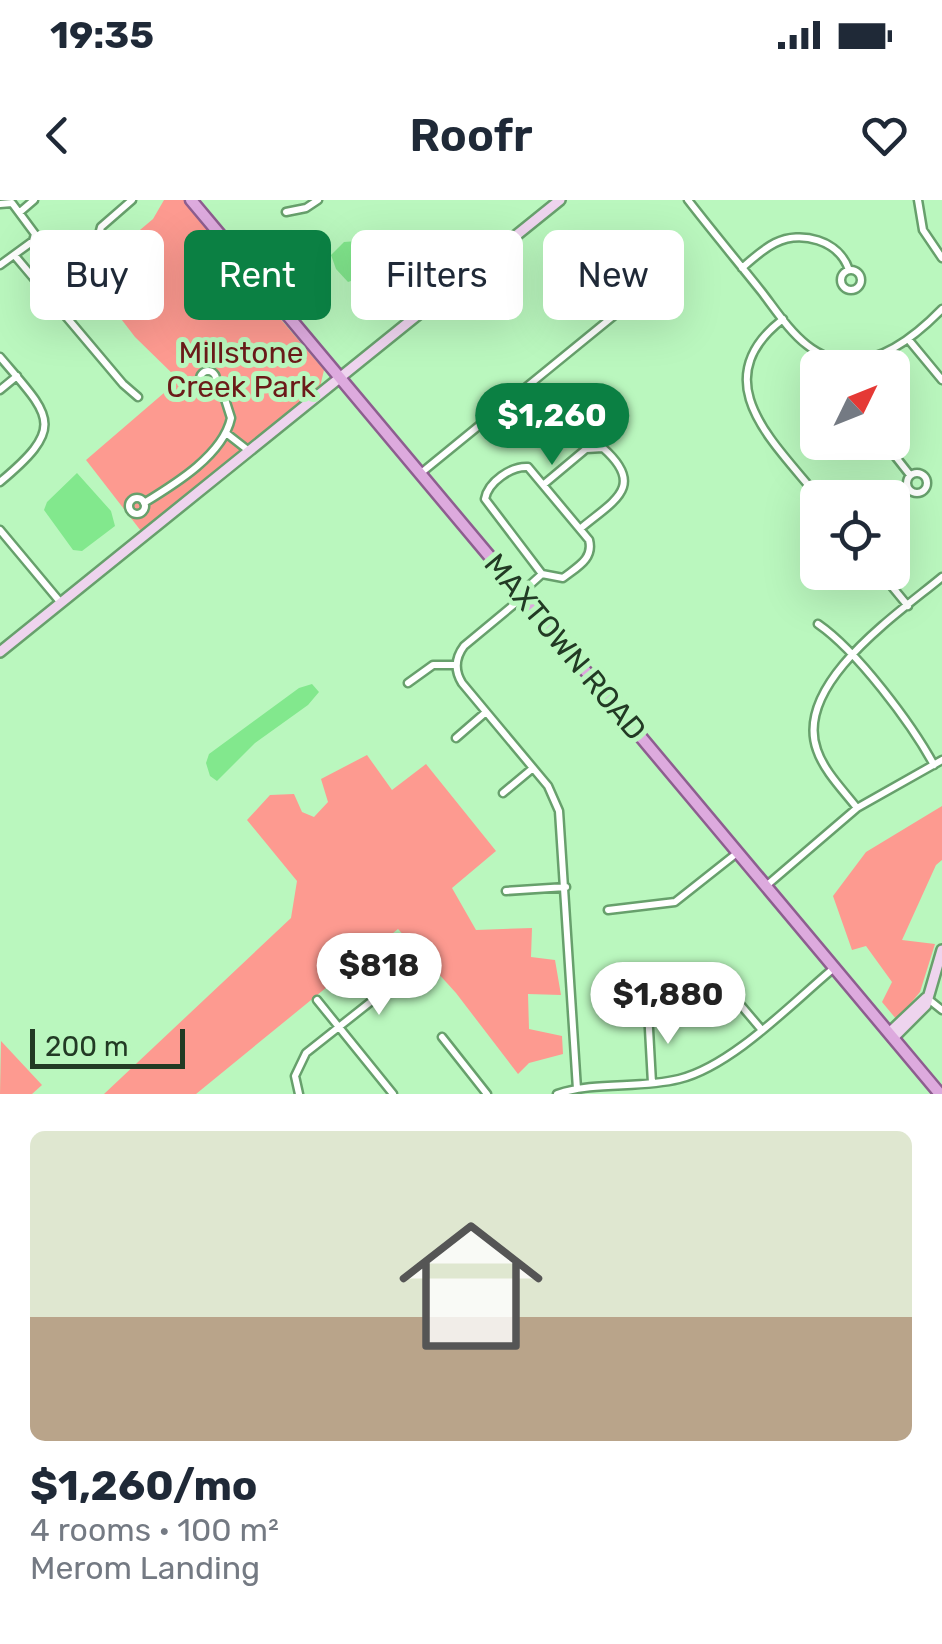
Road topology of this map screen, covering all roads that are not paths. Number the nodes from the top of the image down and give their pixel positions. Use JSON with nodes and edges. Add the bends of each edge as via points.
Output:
{"nodes":[{"id":1,"x":34,"y":200,"type":"edge"},
{"id":2,"x":132,"y":200,"type":"edge"},
{"id":3,"x":191,"y":200,"type":"edge"},
{"id":4,"x":318,"y":200,"type":"edge"},
{"id":5,"x":560,"y":200,"type":"edge"},
{"id":6,"x":688,"y":200,"type":"edge"},
{"id":7,"x":918,"y":200,"type":"edge"},
{"id":8,"x":0,"y":204,"type":"edge"},
{"id":9,"x":20,"y":212,"type":"junction"},
{"id":10,"x":286,"y":212,"type":"dead end"},
{"id":11,"x":100,"y":230,"type":"edge"},
{"id":12,"x":15,"y":256,"type":"junction"},
{"id":13,"x":942,"y":258,"type":"edge"},
{"id":14,"x":0,"y":265,"type":"edge"},
{"id":15,"x":742,"y":268,"type":"junction"},
{"id":16,"x":849,"y":270,"type":"dead end"},
{"id":17,"x":30,"y":274,"type":"edge"},
{"id":18,"x":942,"y":309,"type":"edge"},
{"id":19,"x":783,"y":319,"type":"junction"},
{"id":20,"x":69,"y":320,"type":"edge"},
{"id":21,"x":609,"y":320,"type":"edge"},
{"id":22,"x":908,"y":338,"type":"junction"},
{"id":23,"x":814,"y":350,"type":"edge"},
{"id":24,"x":888,"y":350,"type":"edge"},
{"id":25,"x":0,"y":357,"type":"edge"},
{"id":26,"x":16,"y":376,"type":"junction"},
{"id":27,"x":340,"y":379,"type":"junction"},
{"id":28,"x":942,"y":380,"type":"edge"},
{"id":29,"x":214,"y":385,"type":"dead end"},
{"id":30,"x":0,"y":390,"type":"edge"},
{"id":31,"x":138,"y":397,"type":"dead end"},
{"id":32,"x":226,"y":433,"type":"junction"},
{"id":33,"x":250,"y":452,"type":"junction"},
{"id":34,"x":898,"y":460,"type":"edge"},
{"id":35,"x":420,"y":474,"type":"junction"},
{"id":36,"x":910,"y":475,"type":"dead end"},
{"id":37,"x":805,"y":480,"type":"edge"},
{"id":38,"x":0,"y":482,"type":"edge"},
{"id":39,"x":543,"y":485,"type":"junction"},
{"id":40,"x":144,"y":503,"type":"dead end"},
{"id":41,"x":580,"y":529,"type":"junction"},
{"id":42,"x":0,"y":530,"type":"edge"},
{"id":43,"x":542,"y":574,"type":"junction"},
{"id":44,"x":942,"y":578,"type":"edge"},
{"id":45,"x":895,"y":590,"type":"edge"},
{"id":46,"x":522,"y":595,"type":"junction"},
{"id":47,"x":62,"y":603,"type":"junction"},
{"id":48,"x":908,"y":606,"type":"junction"},
{"id":49,"x":818,"y":624,"type":"dead end"},
{"id":50,"x":0,"y":652,"type":"edge"},
{"id":51,"x":850,"y":654,"type":"junction"},
{"id":52,"x":456,"y":665,"type":"junction"},
{"id":53,"x":408,"y":682,"type":"dead end"},
{"id":54,"x":486,"y":712,"type":"junction"},
{"id":55,"x":456,"y":738,"type":"dead end"},
{"id":56,"x":942,"y":760,"type":"edge"},
{"id":57,"x":934,"y":765,"type":"junction"},
{"id":58,"x":533,"y":768,"type":"junction"},
{"id":59,"x":502,"y":793,"type":"dead end"},
{"id":60,"x":857,"y":808,"type":"junction"},
{"id":61,"x":737,"y":852,"type":"junction"},
{"id":62,"x":566,"y":887,"type":"junction"},
{"id":63,"x":766,"y":887,"type":"junction"},
{"id":64,"x":506,"y":891,"type":"dead end"},
{"id":65,"x":608,"y":910,"type":"dead end"},
{"id":66,"x":942,"y":950,"type":"edge"},
{"id":67,"x":834,"y":968,"type":"junction"},
{"id":68,"x":396,"y":980,"type":"dead end"},
{"id":69,"x":728,"y":989,"type":"dead end"},
{"id":70,"x":926,"y":998,"type":"junction"},
{"id":71,"x":318,"y":1000,"type":"dead end"},
{"id":72,"x":942,"y":1010,"type":"edge"},
{"id":73,"x":648,"y":1012,"type":"dead end"},
{"id":74,"x":339,"y":1026,"type":"junction"},
{"id":75,"x":761,"y":1029,"type":"junction"},
{"id":76,"x":891,"y":1036,"type":"junction"},
{"id":77,"x":442,"y":1037,"type":"dead end"},
{"id":78,"x":652,"y":1084,"type":"junction"},
{"id":79,"x":576,"y":1089,"type":"junction"},
{"id":80,"x":299,"y":1094,"type":"edge"},
{"id":81,"x":393,"y":1094,"type":"edge"},
{"id":82,"x":487,"y":1094,"type":"edge"},
{"id":83,"x":557,"y":1094,"type":"edge"},
{"id":84,"x":940,"y":1094,"type":"edge"}],
"edges":[{"from":1,"to":9,"type":"street"},
{"from":2,"to":11,"type":"street"},
{"from":3,"to":27,"type":"main road","name":"MAXTOWN ROAD"},
{"from":4,"to":10,"type":"street"},
{"from":5,"to":27,"type":"main road"},
{"from":6,"to":15,"type":"street"},
{"from":7,"to":13,"type":"street","via":[[922,230]]},
{"from":8,"to":9,"type":"street"},
{"from":9,"to":12,"type":"street","via":[[35,234]]},
{"from":12,"to":14,"type":"street"},
{"from":12,"to":17,"type":"street"},
{"from":15,"to":16,"type":"street","via":[[775,243],[797,237],[833,248]]},
{"from":15,"to":19,"type":"street"},
{"from":18,"to":22,"type":"street"},
{"from":19,"to":23,"type":"street"},
{"from":19,"to":37,"type":"street","via":[[752,354],[748,396],[762,427]]},
{"from":20,"to":31,"type":"street"},
{"from":21,"to":35,"type":"street"},
{"from":22,"to":24,"type":"street"},
{"from":22,"to":28,"type":"street"},
{"from":25,"to":26,"type":"street"},
{"from":26,"to":30,"type":"street"},
{"from":26,"to":38,"type":"street","via":[[40,407],[44,433],[32,456]]},
{"from":27,"to":33,"type":"main road"},
{"from":27,"to":35,"type":"main road","name":"MAXTOWN ROAD"},
{"from":29,"to":32,"type":"street","via":[[232,418]]},
{"from":32,"to":33,"type":"street"},
{"from":32,"to":40,"type":"street","via":[[208,455]]},
{"from":33,"to":47,"type":"main road"},
{"from":34,"to":36,"type":"street"},
{"from":35,"to":46,"type":"main road","name":"MAXTOWN ROAD"},
{"from":39,"to":41,"type":"street"},
{"from":39,"to":41,"type":"street","via":[[586,449],[611,455],[626,485]]},
{"from":39,"to":43,"type":"street","via":[[528,467],[514,468],[485,499]]},
{"from":41,"to":43,"type":"street","via":[[590,557],[563,578]]},
{"from":42,"to":47,"type":"street"},
{"from":43,"to":46,"type":"street"},
{"from":44,"to":48,"type":"street"},
{"from":45,"to":48,"type":"street"},
{"from":46,"to":52,"type":"street","via":[[464,646]]},
{"from":46,"to":61,"type":"main road","name":"MAXTOWN ROAD"},
{"from":47,"to":50,"type":"main road"},
{"from":48,"to":51,"type":"street"},
{"from":49,"to":51,"type":"street"},
{"from":51,"to":57,"type":"street"},
{"from":51,"to":60,"type":"street","via":[[820,704],[813,730],[819,756]]},
{"from":52,"to":53,"type":"street","via":[[433,665]]},
{"from":52,"to":54,"type":"street"},
{"from":54,"to":55,"type":"street"},
{"from":54,"to":58,"type":"street"},
{"from":56,"to":57,"type":"street"},
{"from":57,"to":60,"type":"street"},
{"from":58,"to":59,"type":"street"},
{"from":58,"to":62,"type":"street","via":[[559,811]]},
{"from":60,"to":63,"type":"street"},
{"from":61,"to":63,"type":"main road","name":"MAXTOWN ROAD"},
{"from":61,"to":65,"type":"street","via":[[675,902]]},
{"from":62,"to":64,"type":"street"},
{"from":62,"to":79,"type":"street"},
{"from":63,"to":67,"type":"main road","name":"MAXTOWN ROAD"},
{"from":66,"to":70,"type":"main road"},
{"from":67,"to":75,"type":"street"},
{"from":67,"to":76,"type":"main road","name":"MAXTOWN ROAD"},
{"from":68,"to":74,"type":"street"},
{"from":69,"to":75,"type":"street"},
{"from":70,"to":72,"type":"street"},
{"from":70,"to":76,"type":"main road"},
{"from":71,"to":74,"type":"street"},
{"from":73,"to":78,"type":"street"},
{"from":74,"to":80,"type":"street","via":[[301,1059]]},
{"from":74,"to":81,"type":"street"},
{"from":75,"to":78,"type":"street","via":[[709,1068]]},
{"from":76,"to":84,"type":"main road","name":"MAXTOWN ROAD"},
{"from":77,"to":82,"type":"street"},
{"from":78,"to":79,"type":"street"},
{"from":79,"to":83,"type":"street"}]}
